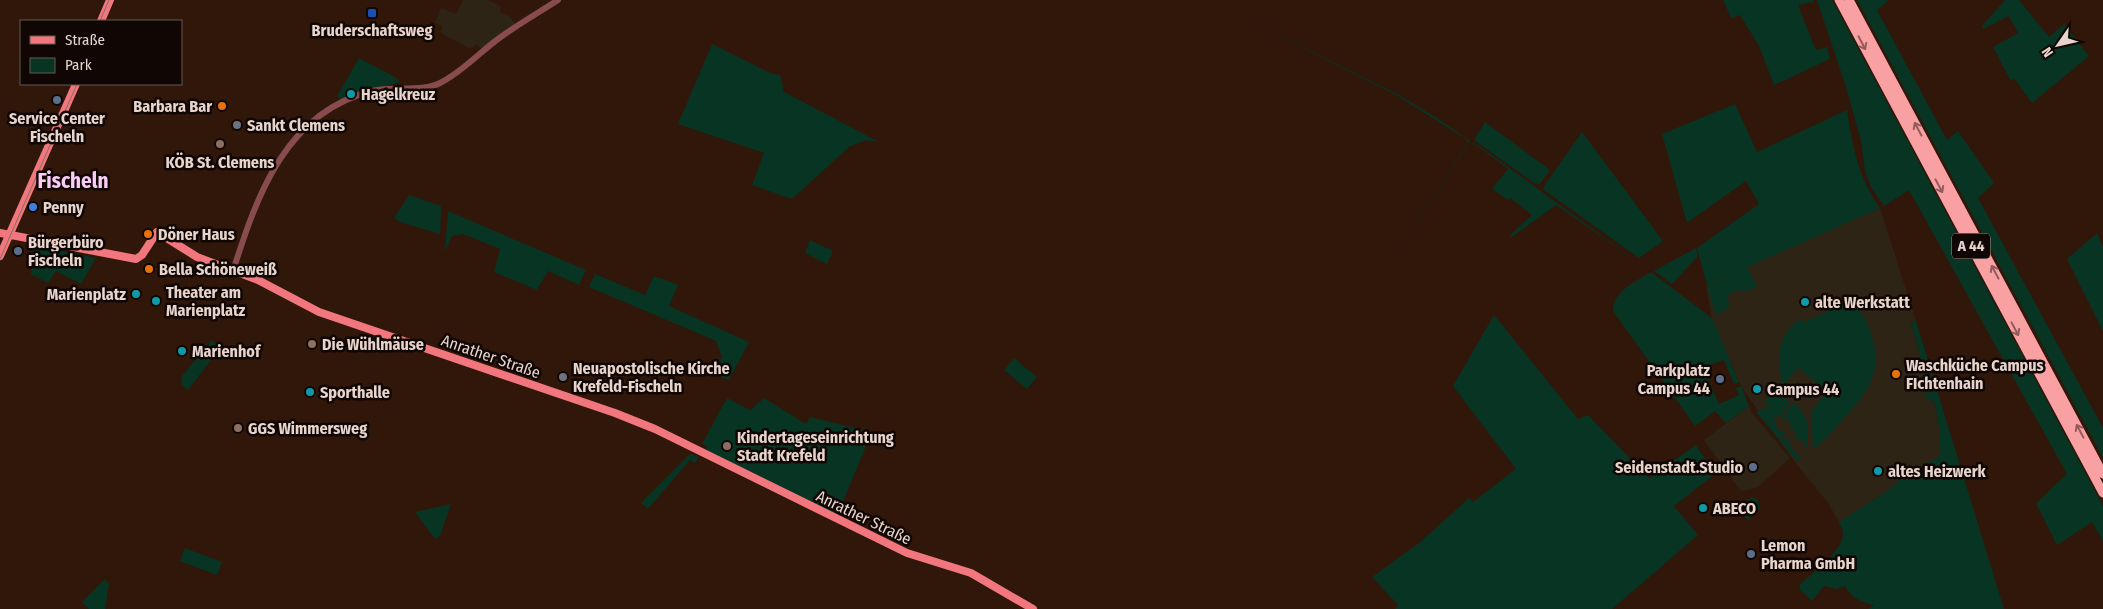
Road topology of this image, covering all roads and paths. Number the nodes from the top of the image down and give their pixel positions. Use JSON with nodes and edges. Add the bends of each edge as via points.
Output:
{"nodes":[{"id":1,"x":110,"y":0,"type":"edge"},
{"id":2,"x":558,"y":0,"type":"edge"},
{"id":3,"x":1839,"y":0,"type":"edge"},
{"id":4,"x":1849,"y":0,"type":"edge"},
{"id":5,"x":101,"y":20,"type":"edge"},
{"id":6,"x":76,"y":85,"type":"edge"},
{"id":7,"x":0,"y":233,"type":"edge"},
{"id":8,"x":9,"y":236,"type":"junction"},
{"id":9,"x":0,"y":256,"type":"edge"},
{"id":10,"x":233,"y":271,"type":"junction"},
{"id":11,"x":2103,"y":474,"type":"edge"},
{"id":12,"x":2103,"y":493,"type":"edge"},
{"id":13,"x":1034,"y":609,"type":"edge"}],
"edges":[{"from":1,"to":5,"type":"main road"},
{"from":2,"to":10,"type":"street","via":[[498,39],[441,83],[373,91],[336,104],[299,133],[274,168],[255,206]]},
{"from":3,"to":12,"type":"highway","number":"A 44","one_way":true},
{"from":11,"to":4,"type":"highway","number":"A 44","one_way":true},
{"from":6,"to":8,"type":"main road"},
{"from":7,"to":8,"type":"main road"},
{"from":8,"to":9,"type":"main road"},
{"from":8,"to":10,"type":"main road","name":"Anrather Straße","via":[[139,258],[156,232],[197,257]]},
{"from":10,"to":13,"type":"main road","name":"Anrather Straße","via":[[258,280],[319,312],[655,429],[907,553],[972,573]]}]}
